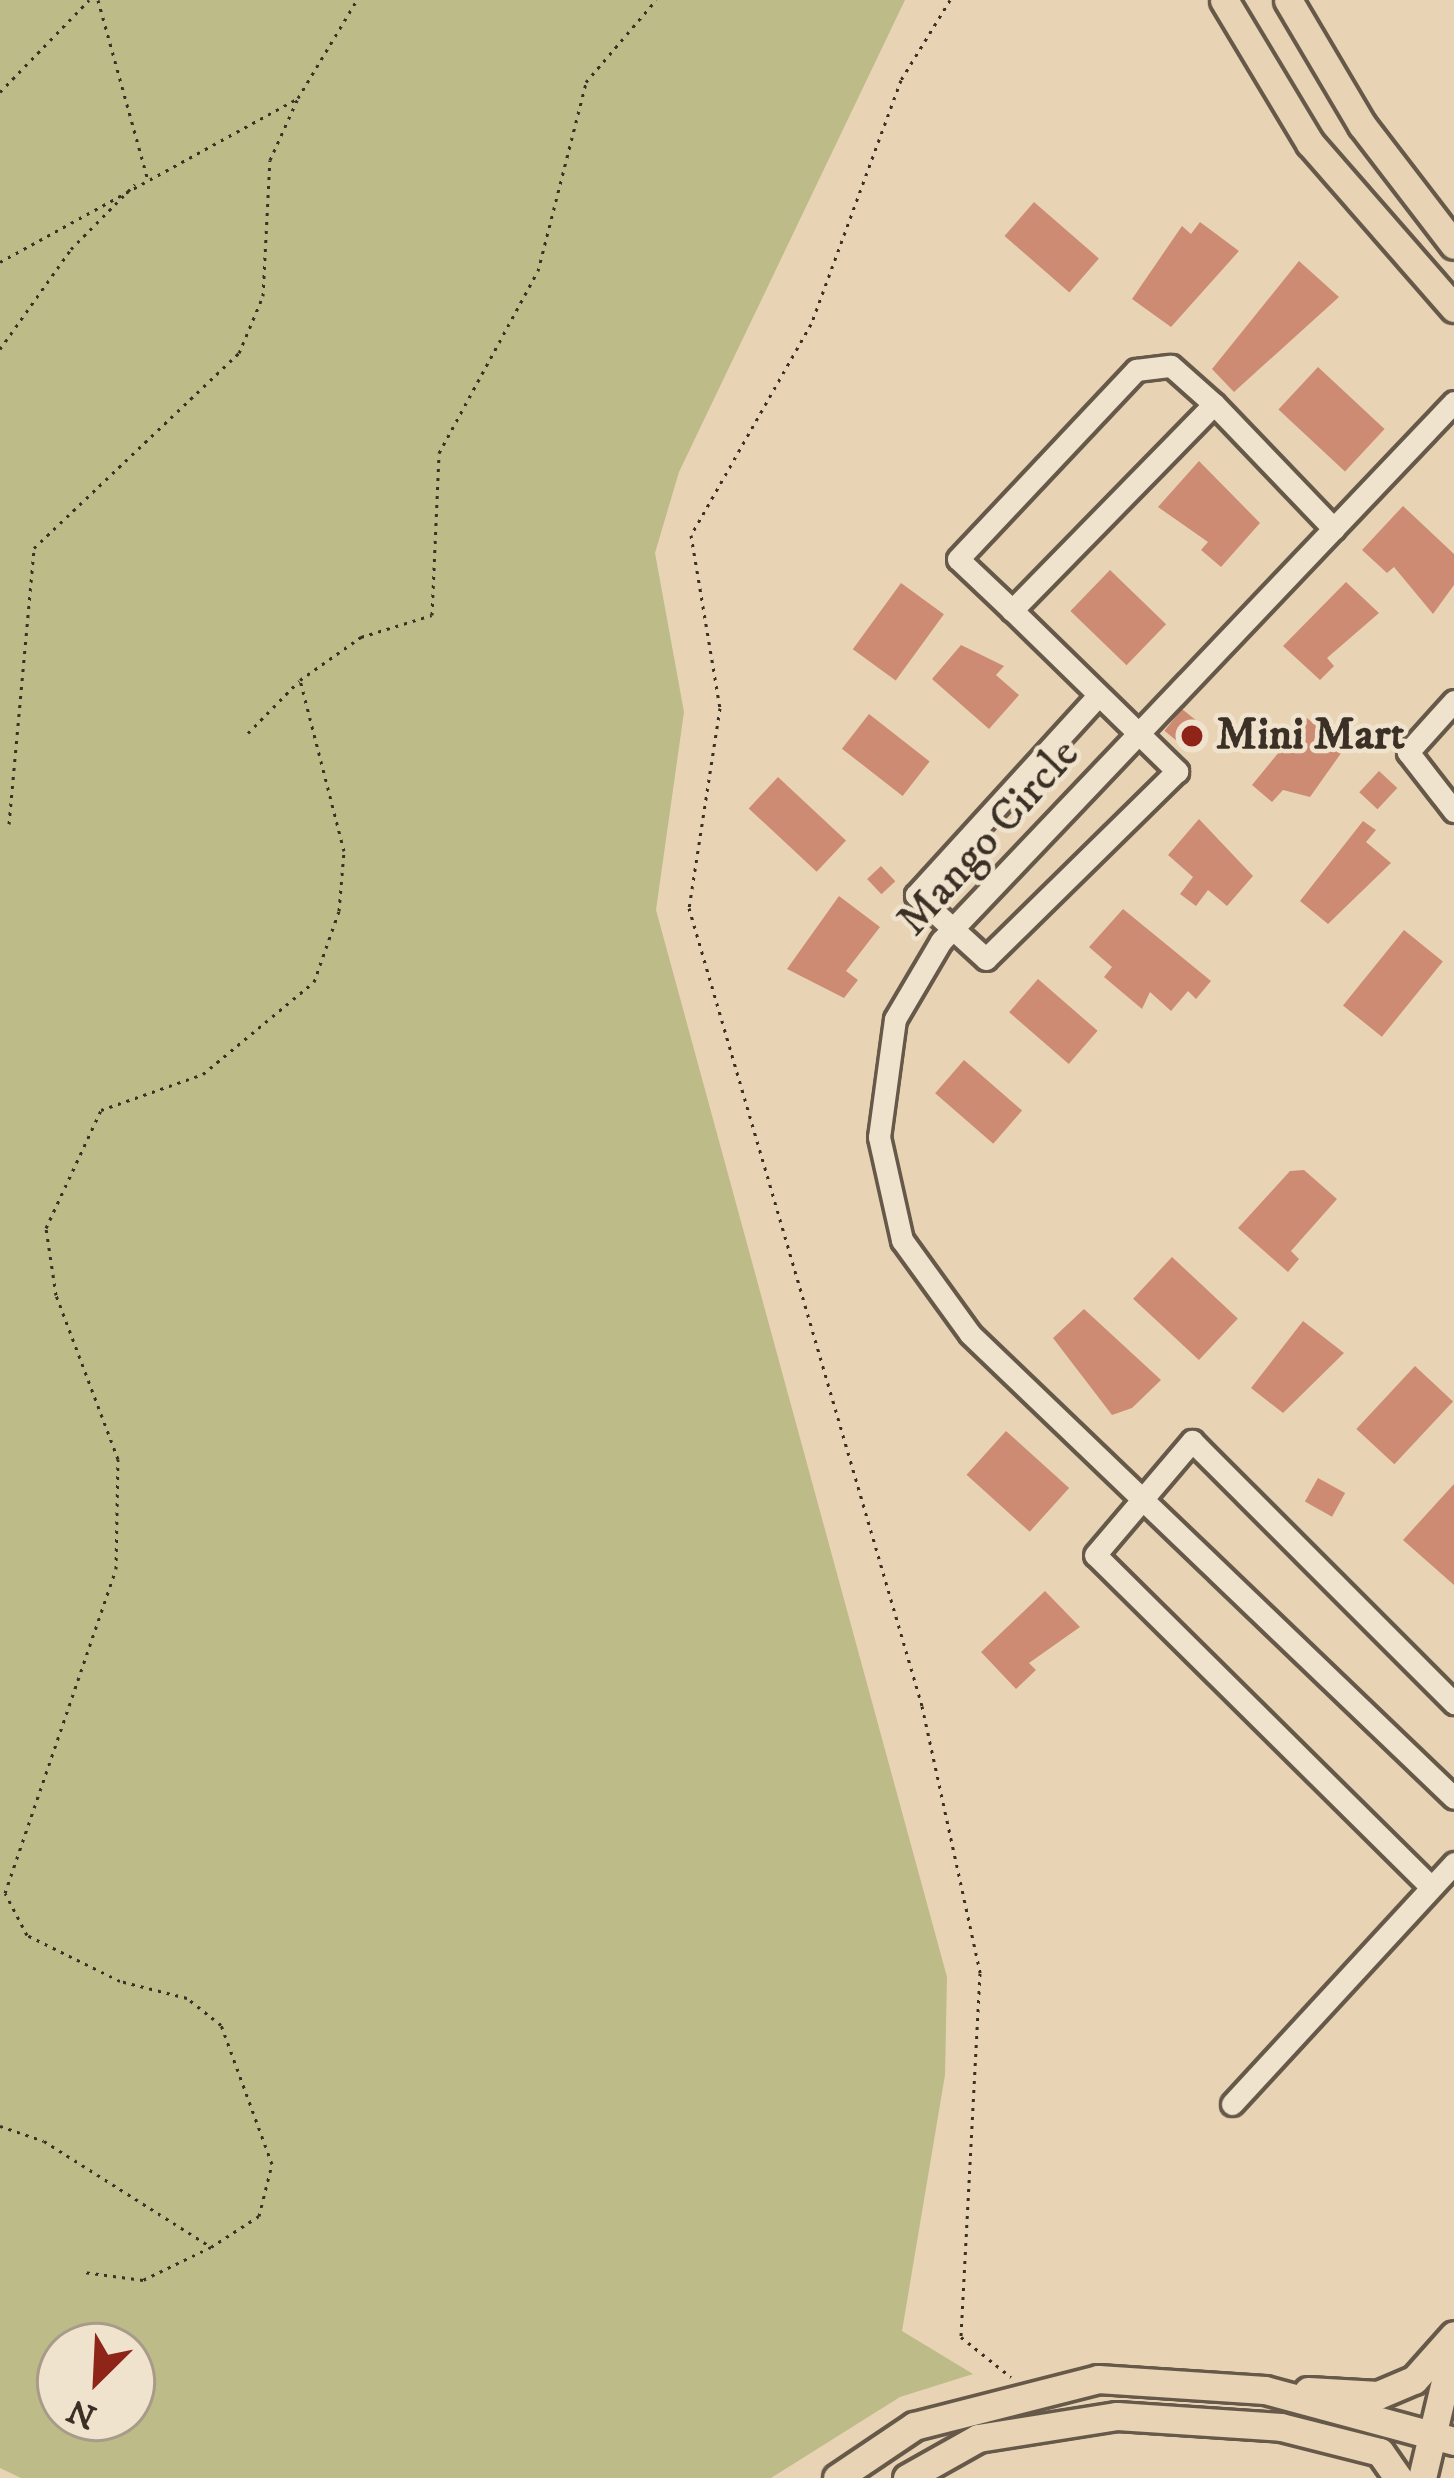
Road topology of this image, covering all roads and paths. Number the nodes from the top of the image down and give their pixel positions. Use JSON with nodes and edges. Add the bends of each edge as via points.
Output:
{"nodes":[{"id":1,"x":89,"y":0,"type":"edge"},
{"id":2,"x":98,"y":0,"type":"edge"},
{"id":3,"x":357,"y":0,"type":"edge"},
{"id":4,"x":656,"y":0,"type":"edge"},
{"id":5,"x":950,"y":0,"type":"edge"},
{"id":6,"x":1224,"y":0,"type":"edge"},
{"id":7,"x":1288,"y":0,"type":"edge"},
{"id":8,"x":0,"y":92,"type":"edge"},
{"id":9,"x":298,"y":98,"type":"junction"},
{"id":10,"x":147,"y":178,"type":"junction"},
{"id":11,"x":136,"y":182,"type":"junction"},
{"id":12,"x":1454,"y":244,"type":"edge"},
{"id":13,"x":0,"y":262,"type":"edge"},
{"id":14,"x":1454,"y":308,"type":"edge"},
{"id":15,"x":0,"y":349,"type":"edge"},
{"id":16,"x":1454,"y":402,"type":"edge"},
{"id":17,"x":1214,"y":404,"type":"junction"},
{"id":18,"x":1334,"y":529,"type":"junction"},
{"id":19,"x":1012,"y":610,"type":"junction"},
{"id":20,"x":300,"y":680,"type":"junction"},
{"id":21,"x":1097,"y":697,"type":"junction"},
{"id":22,"x":1454,"y":701,"type":"edge"},
{"id":23,"x":248,"y":734,"type":"dead end"},
{"id":24,"x":1138,"y":734,"type":"junction"},
{"id":25,"x":1454,"y":811,"type":"edge"},
{"id":26,"x":9,"y":824,"type":"dead end"},
{"id":27,"x":953,"y":928,"type":"junction"},
{"id":28,"x":1140,"y":1497,"type":"junction"},
{"id":29,"x":1454,"y":1702,"type":"edge"},
{"id":30,"x":1454,"y":1798,"type":"edge"},
{"id":31,"x":1454,"y":1863,"type":"edge"},
{"id":32,"x":1431,"y":1887,"type":"junction"},
{"id":33,"x":1232,"y":2104,"type":"dead end"},
{"id":34,"x":0,"y":2126,"type":"edge"},
{"id":35,"x":212,"y":2247,"type":"junction"},
{"id":36,"x":83,"y":2272,"type":"dead end"},
{"id":37,"x":1454,"y":2339,"type":"edge"},
{"id":38,"x":1265,"y":2390,"type":"junction"},
{"id":39,"x":1031,"y":2391,"type":"junction"},
{"id":40,"x":1442,"y":2439,"type":"edge"},
{"id":41,"x":837,"y":2478,"type":"edge"},
{"id":42,"x":907,"y":2478,"type":"edge"},
{"id":43,"x":1398,"y":2478,"type":"edge"},
{"id":44,"x":1422,"y":2478,"type":"edge"}],
"edges":[{"from":1,"to":8,"type":"path"},
{"from":2,"to":10,"type":"path"},
{"from":3,"to":9,"type":"path"},
{"from":4,"to":20,"type":"path","via":[[586,82],[538,271],[439,453],[432,615],[361,637]]},
{"from":5,"to":39,"type":"path","via":[[901,80],[811,324],[691,535],[720,708],[689,908],[857,1462],[980,1973],[961,2337]]},
{"from":6,"to":14,"type":"main road","via":[[1310,143]]},
{"from":7,"to":12,"type":"main road","via":[[1362,125]]},
{"from":9,"to":10,"type":"path"},
{"from":9,"to":26,"type":"path","via":[[270,160],[263,296],[239,352],[34,548]]},
{"from":10,"to":11,"type":"path"},
{"from":11,"to":13,"type":"path"},
{"from":11,"to":15,"type":"path","via":[[71,248]]},
{"from":16,"to":18,"type":"street","name":"Mango Circle"},
{"from":17,"to":18,"type":"street"},
{"from":17,"to":19,"type":"street"},
{"from":17,"to":19,"type":"street","via":[[1171,366],[1136,370],[958,559]]},
{"from":18,"to":24,"type":"street","name":"Mango Circle"},
{"from":19,"to":21,"type":"street"},
{"from":20,"to":23,"type":"path"},
{"from":20,"to":35,"type":"path","via":[[344,851],[339,911],[314,982],[203,1074],[101,1110],[46,1228],[56,1295],[118,1459],[116,1568],[5,1893],[27,1935],[187,1998],[221,2025],[272,2164],[259,2216]]},
{"from":21,"to":24,"type":"street"},
{"from":21,"to":27,"type":"street","via":[[916,896]]},
{"from":22,"to":25,"type":"street","via":[[1408,752]]},
{"from":24,"to":27,"type":"street","name":"Mango Circle"},
{"from":24,"to":27,"type":"street","via":[[1177,771],[986,959]]},
{"from":27,"to":28,"type":"street","name":"Mango Circle","via":[[896,1019],[879,1137],[884,1194],[902,1240],[970,1334]]},
{"from":28,"to":29,"type":"street","via":[[1192,1441]]},
{"from":28,"to":30,"type":"street","name":"Mango Circle"},
{"from":28,"to":32,"type":"street","via":[[1097,1563]]},
{"from":31,"to":32,"type":"street"},
{"from":32,"to":33,"type":"street"},
{"from":34,"to":35,"type":"path","via":[[44,2141]]},
{"from":35,"to":36,"type":"path","via":[[155,2278]]},
{"from":37,"to":38,"type":"main road","via":[[1414,2380],[1378,2395]]},
{"from":37,"to":40,"type":"main road"},
{"from":38,"to":39,"type":"main road","via":[[1098,2379]]},
{"from":38,"to":40,"type":"main road"},
{"from":39,"to":41,"type":"main road","via":[[914,2426]]},
{"from":40,"to":44,"type":"main road"},
{"from":42,"to":43,"type":"main road","via":[[978,2438],[1117,2416],[1281,2427],[1380,2452]]}]}
